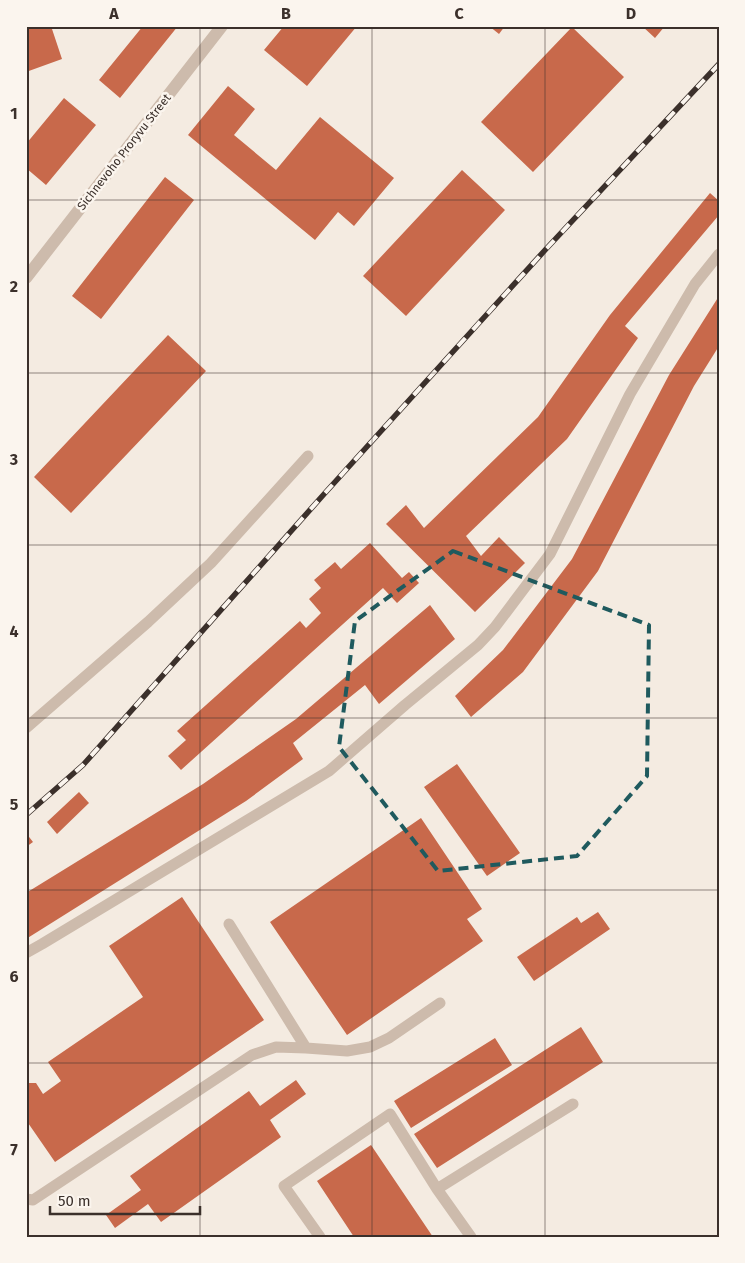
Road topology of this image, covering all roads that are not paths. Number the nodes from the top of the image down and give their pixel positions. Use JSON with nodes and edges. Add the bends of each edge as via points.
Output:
{"nodes":[{"id":1,"x":222,"y":26,"type":"edge"},
{"id":2,"x":719,"y":254,"type":"edge"},
{"id":3,"x":26,"y":278,"type":"edge"},
{"id":4,"x":308,"y":456,"type":"dead end"},
{"id":5,"x":26,"y":728,"type":"edge"},
{"id":6,"x":229,"y":924,"type":"dead end"},
{"id":7,"x":26,"y":952,"type":"edge"},
{"id":8,"x":440,"y":1003,"type":"dead end"},
{"id":9,"x":306,"y":1048,"type":"junction"},
{"id":10,"x":573,"y":1104,"type":"dead end"},
{"id":11,"x":437,"y":1188,"type":"junction"},
{"id":12,"x":26,"y":1199,"type":"edge"},
{"id":13,"x":320,"y":1237,"type":"edge"},
{"id":14,"x":471,"y":1237,"type":"edge"}],
"edges":[{"from":1,"to":3,"type":"street","name":"Sichnevoho Proryvu Street"},
{"from":2,"to":7,"type":"lane","via":[[695,284],[630,394],[550,554],[478,645],[329,771]]},
{"from":4,"to":5,"type":"lane","via":[[211,563]]},
{"from":6,"to":9,"type":"lane"},
{"from":8,"to":9,"type":"lane","via":[[370,1047],[347,1051]]},
{"from":9,"to":12,"type":"lane","via":[[276,1047],[252,1055],[33,1200]]},
{"from":10,"to":11,"type":"lane"},
{"from":11,"to":13,"type":"lane","via":[[390,1114],[284,1186]]},
{"from":11,"to":14,"type":"lane"}]}
